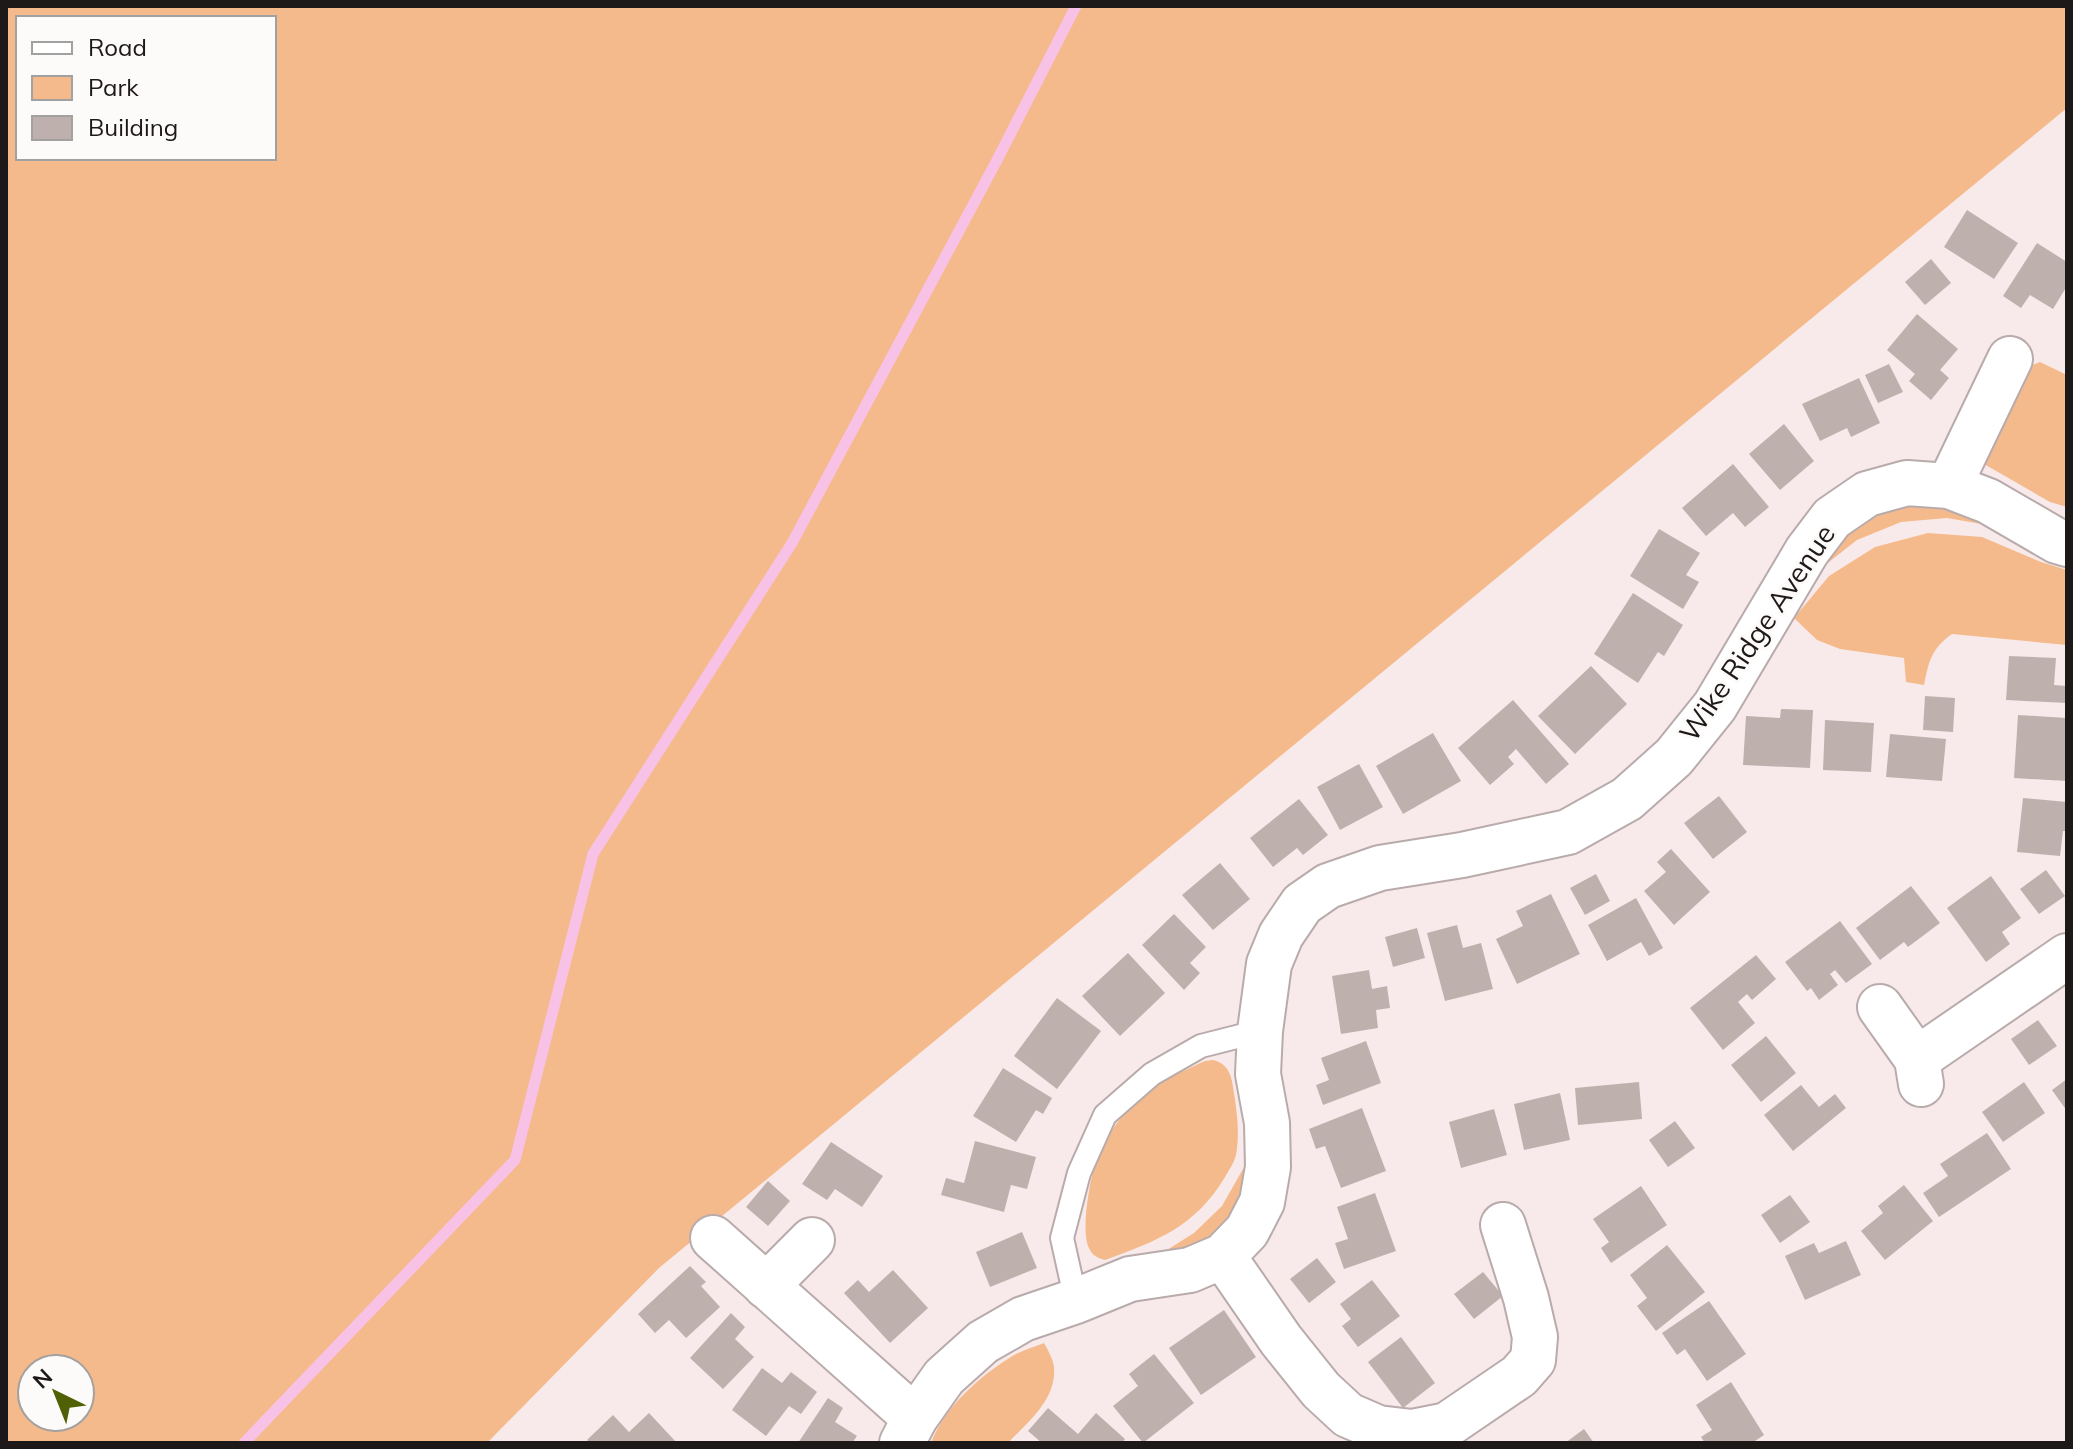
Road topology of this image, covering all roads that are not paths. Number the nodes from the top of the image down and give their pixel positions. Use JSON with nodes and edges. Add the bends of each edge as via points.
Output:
{"nodes":[{"id":1,"x":2010,"y":359,"type":"dead end"},
{"id":2,"x":1949,"y":486,"type":"junction"},
{"id":3,"x":2067,"y":544,"type":"edge"},
{"id":4,"x":2067,"y":956,"type":"edge"},
{"id":5,"x":1880,"y":1007,"type":"dead end"},
{"id":6,"x":1260,"y":1031,"type":"junction"},
{"id":7,"x":1503,"y":1225,"type":"dead end"},
{"id":8,"x":713,"y":1238,"type":"dead end"},
{"id":9,"x":812,"y":1240,"type":"dead end"},
{"id":10,"x":1223,"y":1256,"type":"junction"},
{"id":11,"x":766,"y":1286,"type":"junction"},
{"id":12,"x":1076,"y":1301,"type":"junction"},
{"id":13,"x":908,"y":1430,"type":"edge"},
{"id":14,"x":1376,"y":1435,"type":"edge"}],
"edges":[{"from":1,"to":2,"type":"street"},
{"from":2,"to":3,"type":"street","name":"Wike Ridge Avenue"},
{"from":2,"to":6,"type":"street","name":"Wike Ridge Avenue","via":[[1907,483],[1867,494],[1832,518],[1715,706],[1674,757],[1627,799],[1568,832],[1380,868],[1328,886],[1302,904],[1269,964]]},
{"from":4,"to":5,"type":"street","via":[[1919,1071]]},
{"from":6,"to":10,"type":"street","name":"Wike Ridge Avenue","via":[[1258,1074],[1268,1167],[1262,1202],[1247,1231]]},
{"from":6,"to":12,"type":"lane","via":[[1201,1046],[1152,1074],[1105,1115],[1079,1173],[1062,1238]]},
{"from":7,"to":14,"type":"street","via":[[1535,1337],[1533,1360],[1519,1376],[1447,1425]]},
{"from":8,"to":11,"type":"street"},
{"from":9,"to":11,"type":"street"},
{"from":10,"to":12,"type":"street","name":"Wike Ridge Avenue","via":[[1190,1270],[1130,1279]]},
{"from":10,"to":14,"type":"street","via":[[1321,1390]]},
{"from":11,"to":13,"type":"street"},
{"from":12,"to":13,"type":"street","name":"Wike Ridge Avenue","via":[[1023,1319],[983,1342],[944,1377]]}]}
